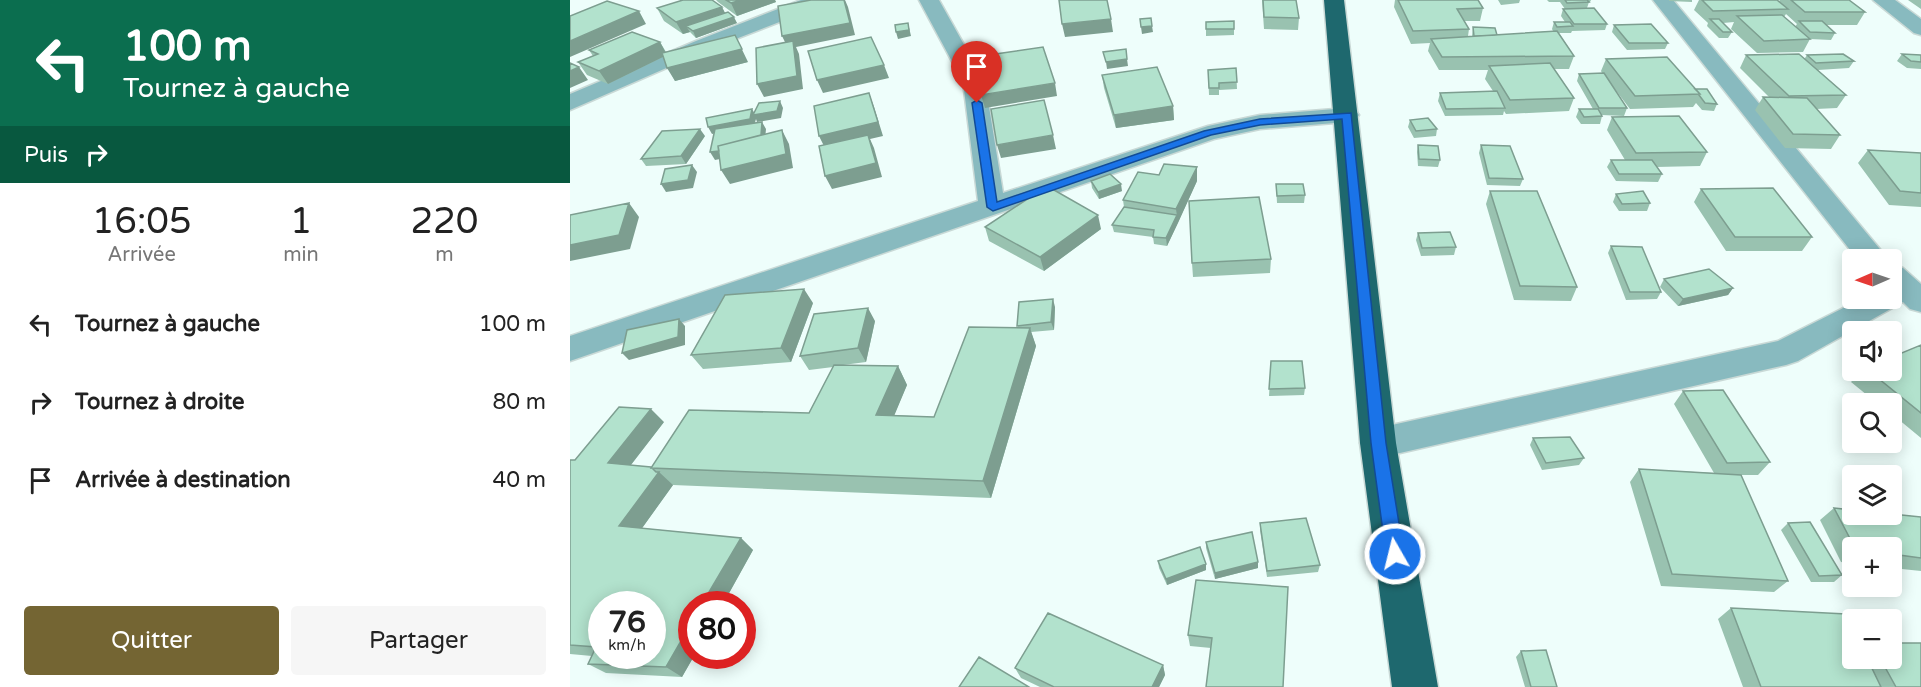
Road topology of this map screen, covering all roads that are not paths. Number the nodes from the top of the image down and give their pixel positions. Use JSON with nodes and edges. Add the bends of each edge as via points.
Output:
{"nodes":[{"id":1,"x":819,"y":0,"type":"edge"},
{"id":2,"x":929,"y":0,"type":"edge"},
{"id":3,"x":1334,"y":0,"type":"edge"},
{"id":4,"x":1663,"y":0,"type":"edge"},
{"id":5,"x":1883,"y":0,"type":"edge"},
{"id":6,"x":1921,"y":29,"type":"edge"},
{"id":7,"x":570,"y":104,"type":"edge"},
{"id":8,"x":1347,"y":116,"type":"junction"},
{"id":9,"x":993,"y":207,"type":"junction"},
{"id":10,"x":1865,"y":249,"type":"edge"},
{"id":11,"x":1904,"y":291,"type":"edge"},
{"id":12,"x":570,"y":349,"type":"edge"},
{"id":13,"x":1378,"y":443,"type":"junction"},
{"id":14,"x":1415,"y":687,"type":"edge"}],
"edges":[{"from":1,"to":7,"type":"street","via":[[703,45]]},
{"from":2,"to":9,"type":"street","via":[[974,82]]},
{"from":3,"to":8,"type":"highway"},
{"from":4,"to":10,"type":"street"},
{"from":5,"to":6,"type":"street"},
{"from":8,"to":9,"type":"street","via":[[1260,122],[1208,133]]},
{"from":8,"to":13,"type":"highway"},
{"from":9,"to":12,"type":"street"},
{"from":11,"to":13,"type":"street","via":[[1786,352]]},
{"from":13,"to":14,"type":"highway"}]}
